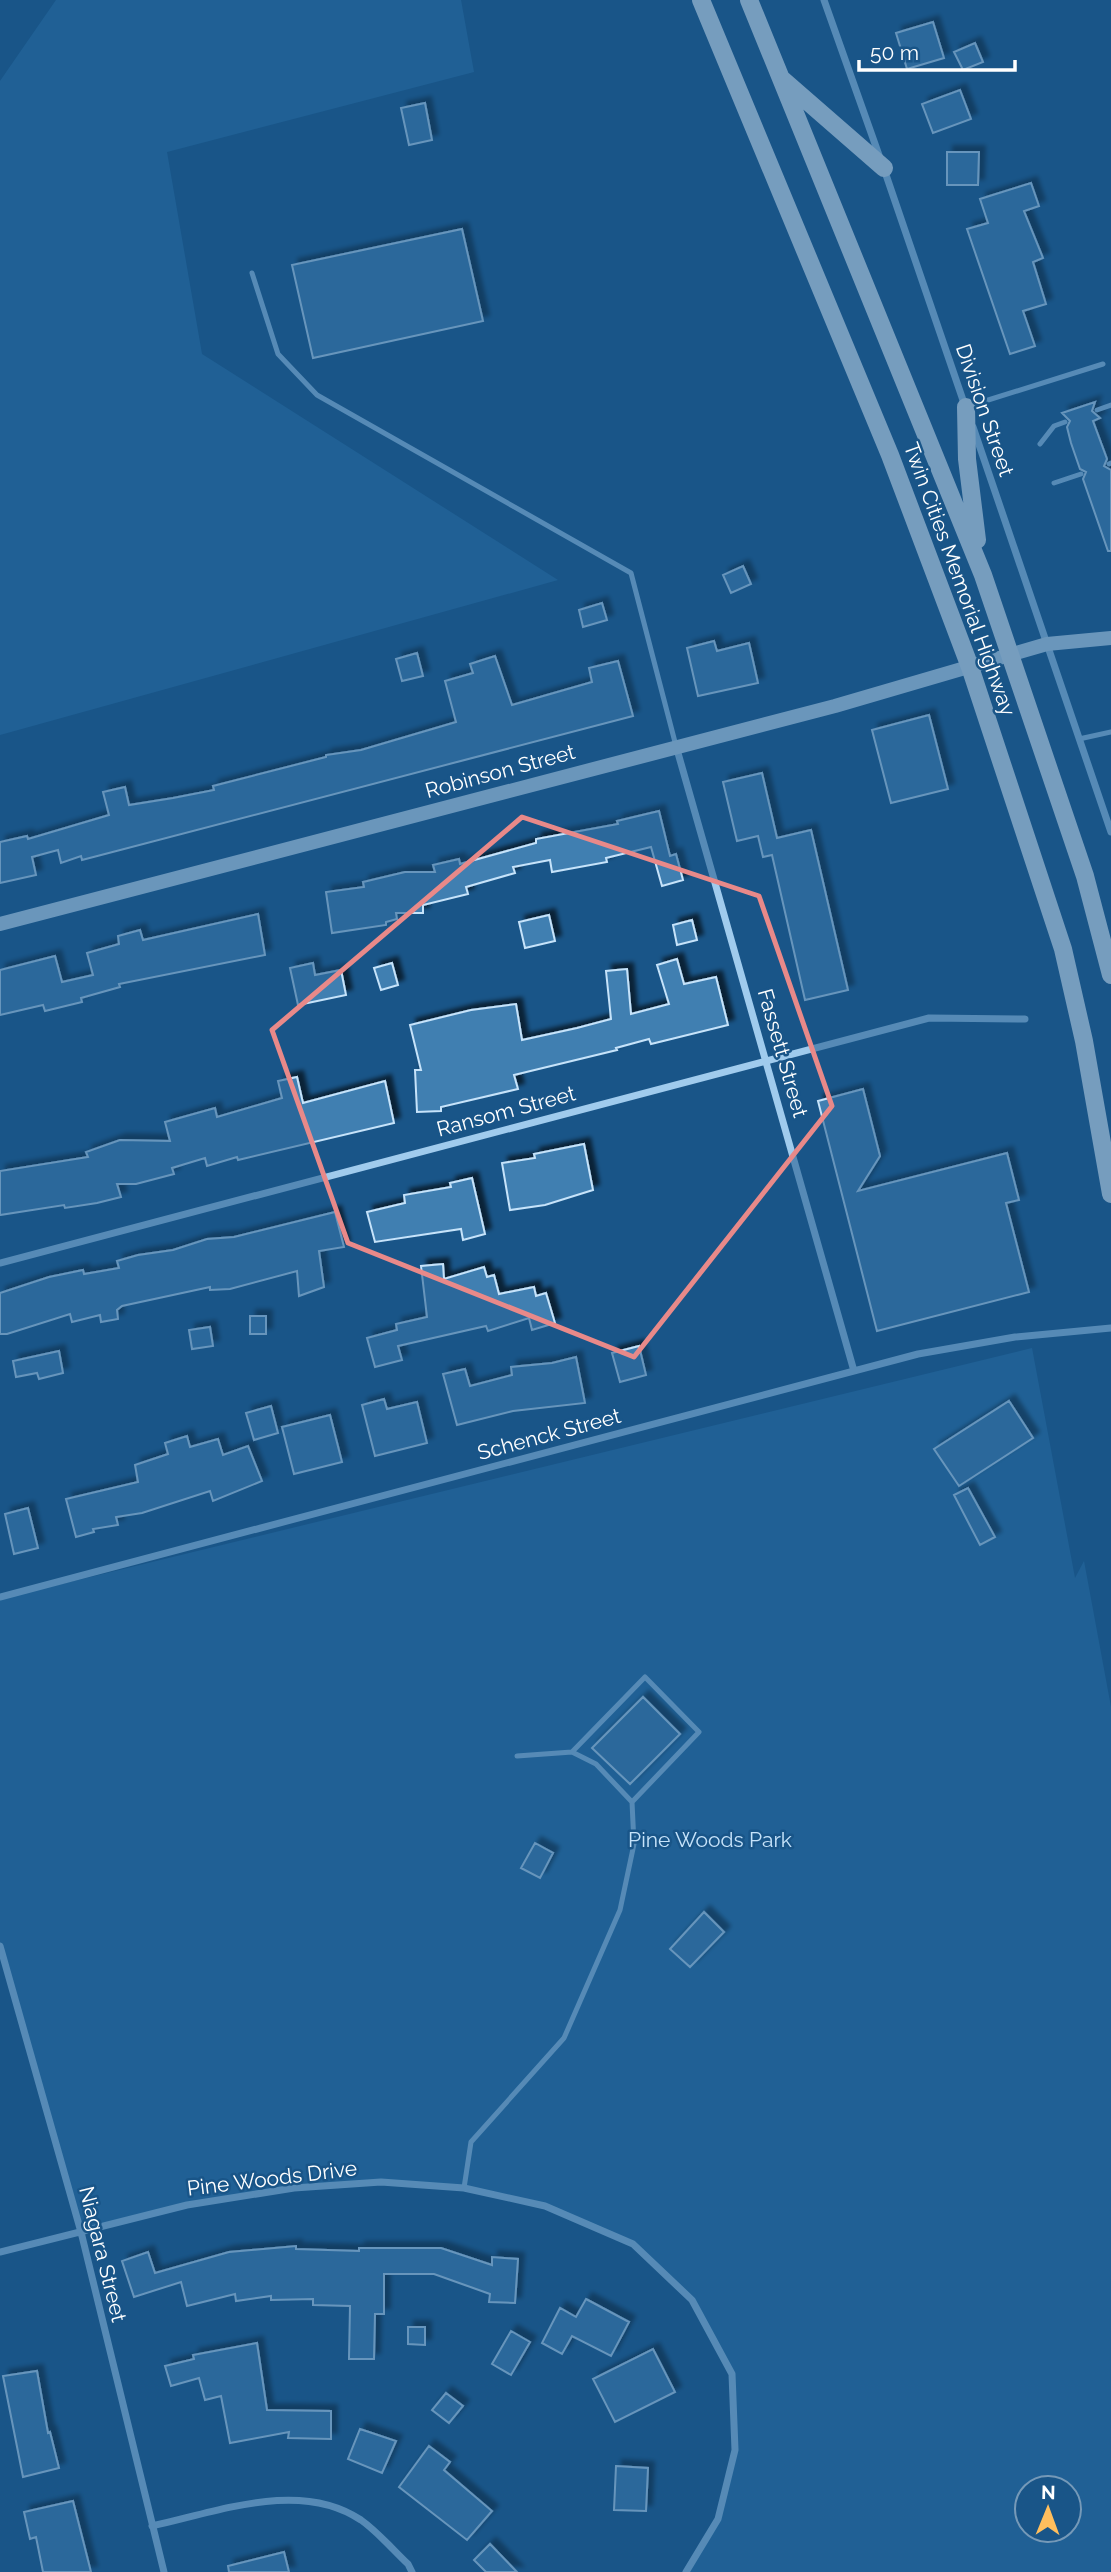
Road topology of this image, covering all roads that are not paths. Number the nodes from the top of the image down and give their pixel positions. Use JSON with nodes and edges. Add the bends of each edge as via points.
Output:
{"nodes":[{"id":1,"x":701,"y":0,"type":"edge"},
{"id":2,"x":749,"y":0,"type":"edge"},
{"id":3,"x":824,"y":0,"type":"edge"},
{"id":4,"x":780,"y":77,"type":"junction"},
{"id":5,"x":884,"y":168,"type":"junction"},
{"id":6,"x":251,"y":273,"type":"dead end"},
{"id":7,"x":1103,"y":363,"type":"dead end"},
{"id":8,"x":1111,"y":405,"type":"edge"},
{"id":9,"x":966,"y":407,"type":"junction"},
{"id":10,"x":1097,"y":410,"type":"dead end"},
{"id":11,"x":1065,"y":422,"type":"dead end"},
{"id":12,"x":1040,"y":444,"type":"dead end"},
{"id":13,"x":1081,"y":474,"type":"dead end"},
{"id":14,"x":1054,"y":483,"type":"dead end"},
{"id":15,"x":983,"y":575,"type":"junction"},
{"id":16,"x":1111,"y":638,"type":"edge"},
{"id":17,"x":1047,"y":644,"type":"junction"},
{"id":18,"x":1010,"y":655,"type":"junction"},
{"id":19,"x":970,"y":667,"type":"junction"},
{"id":20,"x":1111,"y":732,"type":"edge"},
{"id":21,"x":1079,"y":739,"type":"junction"},
{"id":22,"x":676,"y":746,"type":"junction"},
{"id":23,"x":1111,"y":832,"type":"edge"},
{"id":24,"x":0,"y":924,"type":"edge"},
{"id":25,"x":1111,"y":975,"type":"edge"},
{"id":26,"x":1025,"y":1019,"type":"dead end"},
{"id":27,"x":767,"y":1060,"type":"junction"},
{"id":28,"x":1111,"y":1195,"type":"edge"},
{"id":29,"x":0,"y":1263,"type":"edge"},
{"id":30,"x":1111,"y":1328,"type":"edge"},
{"id":31,"x":854,"y":1371,"type":"junction"},
{"id":32,"x":0,"y":1597,"type":"edge"},
{"id":33,"x":572,"y":1752,"type":"junction"},
{"id":34,"x":517,"y":1756,"type":"dead end"},
{"id":35,"x":632,"y":1802,"type":"junction"},
{"id":36,"x":0,"y":1946,"type":"edge"},
{"id":37,"x":464,"y":2188,"type":"junction"},
{"id":38,"x":81,"y":2232,"type":"junction"},
{"id":39,"x":0,"y":2252,"type":"edge"},
{"id":40,"x":152,"y":2526,"type":"junction"},
{"id":41,"x":164,"y":2572,"type":"edge"},
{"id":42,"x":412,"y":2572,"type":"edge"},
{"id":43,"x":686,"y":2572,"type":"edge"}],
"edges":[{"from":1,"to":19,"type":"main road","name":"Twin Cities Memorial Highway","via":[[890,455]]},
{"from":2,"to":4,"type":"main road","name":"Twin Cities Memorial Highway"},
{"from":3,"to":5,"type":"street","name":"Division Street"},
{"from":4,"to":5,"type":"main road"},
{"from":4,"to":15,"type":"main road","name":"Twin Cities Memorial Highway"},
{"from":5,"to":9,"type":"street","name":"Division Street"},
{"from":6,"to":22,"type":"lane","via":[[278,354],[317,395],[631,573]]},
{"from":7,"to":9,"type":"lane"},
{"from":8,"to":10,"type":"lane"},
{"from":9,"to":15,"type":"main road","via":[[967,459]]},
{"from":9,"to":17,"type":"street","name":"Division Street"},
{"from":11,"to":12,"type":"lane","via":[[1054,426]]},
{"from":13,"to":14,"type":"lane"},
{"from":15,"to":18,"type":"main road","name":"Twin Cities Memorial Highway"},
{"from":16,"to":17,"type":"street","name":"Robinson Street"},
{"from":17,"to":18,"type":"street","name":"Robinson Street"},
{"from":17,"to":21,"type":"street","name":"Division Street"},
{"from":18,"to":19,"type":"street","name":"Robinson Street"},
{"from":18,"to":25,"type":"main road","name":"Twin Cities Memorial Highway","via":[[1085,876]]},
{"from":19,"to":22,"type":"street","name":"Robinson Street"},
{"from":19,"to":28,"type":"main road","name":"Twin Cities Memorial Highway","via":[[1063,949]]},
{"from":20,"to":21,"type":"lane"},
{"from":21,"to":23,"type":"street","name":"Division Street"},
{"from":22,"to":24,"type":"street","name":"Robinson Street"},
{"from":22,"to":27,"type":"street","name":"Fassett Street"},
{"from":26,"to":27,"type":"street","name":"Ransom Street","via":[[929,1018]]},
{"from":27,"to":29,"type":"street","name":"Ransom Street"},
{"from":27,"to":31,"type":"street","name":"Fassett Street"},
{"from":30,"to":31,"type":"street","name":"Schenck Street","via":[[975,1342]]},
{"from":31,"to":32,"type":"street","name":"Schenck Street"},
{"from":33,"to":34,"type":"lane"},
{"from":33,"to":35,"type":"lane","via":[[596,1764]]},
{"from":33,"to":35,"type":"lane","via":[[645,1677],[699,1732]]},
{"from":35,"to":37,"type":"lane","via":[[635,1844],[620,1910],[564,2038],[471,2142]]},
{"from":36,"to":38,"type":"street","name":"Niagara Street"},
{"from":37,"to":38,"type":"street","name":"Pine Woods Drive","via":[[381,2182],[294,2188],[187,2205]]},
{"from":37,"to":43,"type":"street","name":"Pine Woods Drive","via":[[545,2206],[633,2244],[692,2300],[732,2374],[735,2450],[718,2519]]},
{"from":38,"to":39,"type":"street","name":"Pine Woods Drive"},
{"from":38,"to":40,"type":"street","name":"Niagara Street"},
{"from":40,"to":41,"type":"street","name":"Niagara Street"},
{"from":40,"to":42,"type":"street","via":[[272,2500],[318,2502],[360,2520]]}]}
